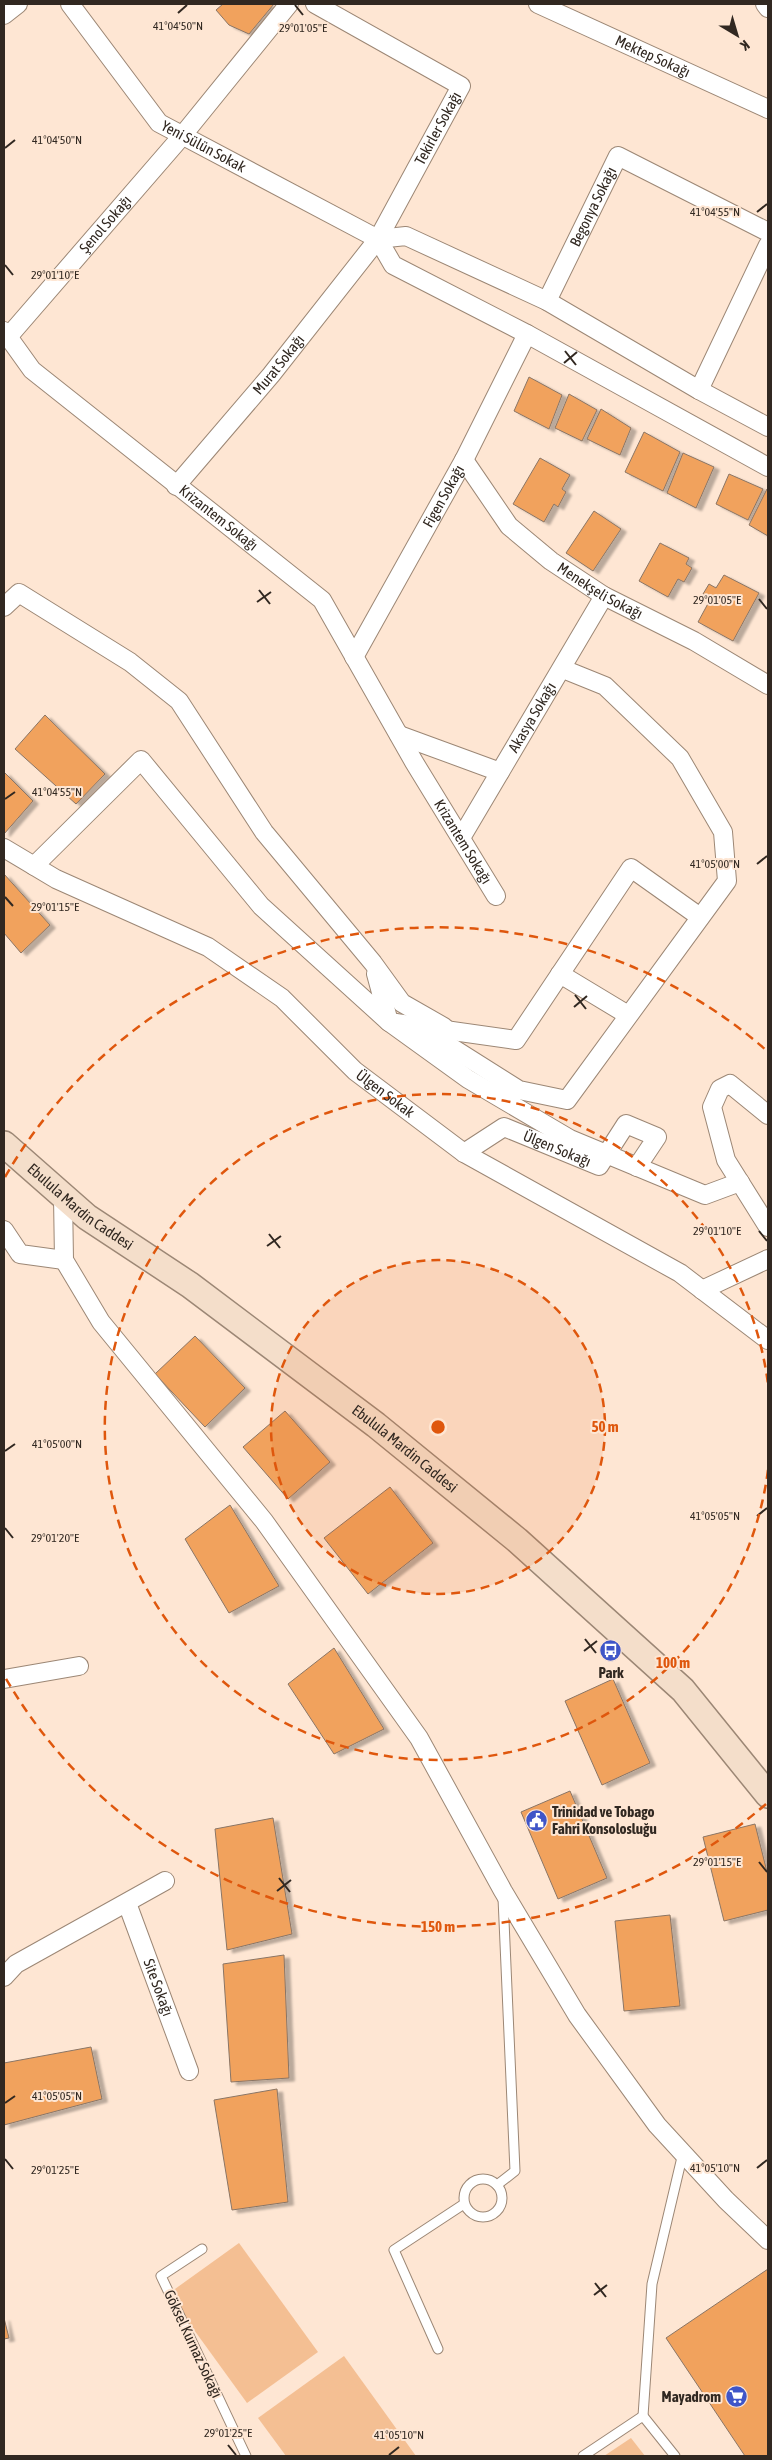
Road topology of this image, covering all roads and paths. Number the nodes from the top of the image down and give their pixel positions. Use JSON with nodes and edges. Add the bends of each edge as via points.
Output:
{"nodes":[{"id":1,"x":18,"y":4,"type":"edge"},
{"id":2,"x":70,"y":4,"type":"edge"},
{"id":3,"x":289,"y":4,"type":"edge"},
{"id":4,"x":315,"y":4,"type":"edge"},
{"id":5,"x":538,"y":4,"type":"edge"},
{"id":6,"x":765,"y":4,"type":"edge"},
{"id":7,"x":768,"y":8,"type":"edge"},
{"id":8,"x":4,"y":15,"type":"edge"},
{"id":9,"x":768,"y":109,"type":"edge"},
{"id":10,"x":182,"y":136,"type":"junction"},
{"id":11,"x":768,"y":232,"type":"edge"},
{"id":12,"x":378,"y":239,"type":"junction"},
{"id":13,"x":768,"y":245,"type":"edge"},
{"id":14,"x":547,"y":301,"type":"junction"},
{"id":15,"x":6,"y":334,"type":"edge"},
{"id":16,"x":528,"y":334,"type":"junction"},
{"id":17,"x":699,"y":390,"type":"junction"},
{"id":18,"x":768,"y":427,"type":"edge"},
{"id":19,"x":464,"y":460,"type":"junction"},
{"id":20,"x":768,"y":467,"type":"edge"},
{"id":21,"x":176,"y":486,"type":"junction"},
{"id":22,"x":604,"y":596,"type":"junction"},
{"id":23,"x":4,"y":607,"type":"edge"},
{"id":24,"x":354,"y":657,"type":"junction"},
{"id":25,"x":563,"y":669,"type":"junction"},
{"id":26,"x":768,"y":685,"type":"edge"},
{"id":27,"x":399,"y":735,"type":"junction"},
{"id":28,"x":500,"y":772,"type":"junction"},
{"id":29,"x":460,"y":838,"type":"junction"},
{"id":30,"x":4,"y":848,"type":"edge"},
{"id":31,"x":34,"y":866,"type":"junction"},
{"id":32,"x":496,"y":896,"type":"dead end"},
{"id":33,"x":700,"y":917,"type":"junction"},
{"id":34,"x":373,"y":964,"type":"junction"},
{"id":35,"x":560,"y":974,"type":"junction"},
{"id":36,"x":628,"y":1016,"type":"junction"},
{"id":37,"x":389,"y":1022,"type":"junction"},
{"id":38,"x":419,"y":1027,"type":"junction"},
{"id":39,"x":451,"y":1031,"type":"junction"},
{"id":40,"x":768,"y":1115,"type":"edge"},
{"id":41,"x":4,"y":1144,"type":"edge"},
{"id":42,"x":464,"y":1153,"type":"junction"},
{"id":43,"x":606,"y":1154,"type":"junction"},
{"id":44,"x":637,"y":1167,"type":"junction"},
{"id":45,"x":740,"y":1182,"type":"junction"},
{"id":46,"x":63,"y":1197,"type":"junction"},
{"id":47,"x":768,"y":1227,"type":"edge"},
{"id":48,"x":4,"y":1230,"type":"edge"},
{"id":49,"x":64,"y":1260,"type":"junction"},
{"id":50,"x":768,"y":1260,"type":"edge"},
{"id":51,"x":702,"y":1290,"type":"junction"},
{"id":52,"x":768,"y":1340,"type":"edge"},
{"id":53,"x":78,"y":1666,"type":"dead end"},
{"id":54,"x":4,"y":1679,"type":"edge"},
{"id":55,"x":768,"y":1795,"type":"edge"},
{"id":56,"x":165,"y":1881,"type":"dead end"},
{"id":57,"x":502,"y":1892,"type":"junction"},
{"id":58,"x":127,"y":1903,"type":"junction"},
{"id":59,"x":4,"y":1978,"type":"edge"},
{"id":60,"x":189,"y":2071,"type":"dead end"},
{"id":61,"x":683,"y":2153,"type":"junction"},
{"id":62,"x":498,"y":2184,"type":"junction"},
{"id":63,"x":464,"y":2204,"type":"junction"},
{"id":64,"x":768,"y":2240,"type":"edge"},
{"id":65,"x":202,"y":2248,"type":"dead end"},
{"id":66,"x":438,"y":2349,"type":"dead end"},
{"id":67,"x":643,"y":2416,"type":"junction"},
{"id":68,"x":246,"y":2456,"type":"edge"},
{"id":69,"x":583,"y":2456,"type":"edge"},
{"id":70,"x":674,"y":2456,"type":"edge"}],
"edges":[{"from":1,"to":8,"type":"street"},
{"from":2,"to":10,"type":"street","name":"Yeni Sülün Sokak","via":[[159,123]]},
{"from":3,"to":10,"type":"street"},
{"from":4,"to":12,"type":"street","name":"Tekirler Sokağı","via":[[461,86]]},
{"from":5,"to":9,"type":"street","name":"Mektep Sokağı"},
{"from":6,"to":7,"type":"street"},
{"from":10,"to":12,"type":"street","name":"Yeni Sülün Sokak"},
{"from":10,"to":15,"type":"street","name":"Şenol Sokağı"},
{"from":11,"to":14,"type":"street","name":"Begonya Sokağı","via":[[618,156]]},
{"from":12,"to":14,"type":"street","via":[[406,236]]},
{"from":12,"to":16,"type":"street","via":[[393,265]]},
{"from":12,"to":21,"type":"street","name":"Murat Sokağı","via":[[271,375]]},
{"from":13,"to":17,"type":"street"},
{"from":14,"to":17,"type":"street"},
{"from":15,"to":21,"type":"street","name":"Krizantem Sokağı","via":[[32,370]]},
{"from":16,"to":19,"type":"street","name":"Figen Sokağı"},
{"from":16,"to":20,"type":"street"},
{"from":17,"to":18,"type":"street"},
{"from":19,"to":22,"type":"street","name":"Menekşeli Sokağı","via":[[510,526],[551,561]]},
{"from":19,"to":24,"type":"street","name":"Figen Sokağı"},
{"from":21,"to":24,"type":"street","name":"Krizantem Sokağı","via":[[322,600]]},
{"from":22,"to":25,"type":"street","name":"Akasya Sokağı"},
{"from":22,"to":26,"type":"street","name":"Menekşeli Sokağı","via":[[694,641]]},
{"from":23,"to":34,"type":"street","via":[[19,593],[130,662],[179,700],[264,832]]},
{"from":24,"to":27,"type":"street","name":"Krizantem Sokağı"},
{"from":25,"to":28,"type":"street","name":"Akasya Sokağı"},
{"from":25,"to":33,"type":"street","via":[[605,686],[680,758],[723,832],[727,881]]},
{"from":27,"to":28,"type":"street"},
{"from":27,"to":29,"type":"street","name":"Krizantem Sokağı"},
{"from":28,"to":29,"type":"street","name":"Akasya Sokağı"},
{"from":29,"to":32,"type":"street","name":"Krizantem Sokağı"},
{"from":30,"to":31,"type":"street","name":"Ülgen Sokak"},
{"from":31,"to":37,"type":"street","via":[[142,760],[261,906]]},
{"from":31,"to":42,"type":"street","name":"Ülgen Sokak","via":[[56,879],[208,947],[282,998],[354,1071]]},
{"from":33,"to":35,"type":"street","via":[[631,868]]},
{"from":33,"to":36,"type":"street"},
{"from":34,"to":37,"type":"street"},
{"from":34,"to":39,"type":"street","via":[[402,1003]]},
{"from":35,"to":36,"type":"street"},
{"from":35,"to":39,"type":"street","via":[[516,1040]]},
{"from":36,"to":38,"type":"street","via":[[567,1100],[519,1090]]},
{"from":37,"to":38,"type":"street"},
{"from":37,"to":43,"type":"street","via":[[468,1078],[570,1139]]},
{"from":38,"to":39,"type":"street"},
{"from":40,"to":45,"type":"street","via":[[730,1084],[720,1089],[712,1107],[726,1160]]},
{"from":41,"to":46,"type":"street","name":"Ebulula Mardin Caddesi"},
{"from":42,"to":43,"type":"street","name":"Ülgen Sokağı","via":[[504,1127],[599,1166]]},
{"from":42,"to":51,"type":"street","name":"Ülgen Sokak","via":[[680,1273]]},
{"from":43,"to":44,"type":"street"},
{"from":43,"to":44,"type":"street","name":"Ülgen Sokağı","via":[[626,1124],[657,1137]]},
{"from":44,"to":45,"type":"street","via":[[705,1195]]},
{"from":45,"to":47,"type":"street"},
{"from":46,"to":49,"type":"street"},
{"from":46,"to":55,"type":"street","name":"Ebulula Mardin Caddesi","via":[[87,1217],[190,1285],[368,1419],[517,1540],[683,1690]]},
{"from":48,"to":49,"type":"street","via":[[20,1254]]},
{"from":49,"to":57,"type":"street","via":[[101,1322],[264,1521],[419,1738]]},
{"from":50,"to":51,"type":"street"},
{"from":51,"to":52,"type":"street","name":"Ülgen Sokak"},
{"from":53,"to":54,"type":"street"},
{"from":56,"to":58,"type":"street"},
{"from":57,"to":61,"type":"street","via":[[576,2015],[657,2125]]},
{"from":57,"to":62,"type":"lane","via":[[515,2171]]},
{"from":58,"to":59,"type":"street","via":[[16,1964]]},
{"from":58,"to":60,"type":"street","name":"Site Sokağı"},
{"from":61,"to":64,"type":"street"},
{"from":61,"to":67,"type":"lane","via":[[652,2284]]},
{"from":62,"to":63,"type":"lane","via":[[488,2179],[469,2184]]},
{"from":62,"to":63,"type":"lane","via":[[503,2197],[499,2211],[487,2218],[473,2215]]},
{"from":63,"to":66,"type":"lane","via":[[394,2250]]},
{"from":65,"to":68,"type":"lane","name":"Göksel Kurnaz Sokağı","via":[[161,2276]]},
{"from":67,"to":69,"type":"lane"},
{"from":67,"to":70,"type":"lane"}]}
